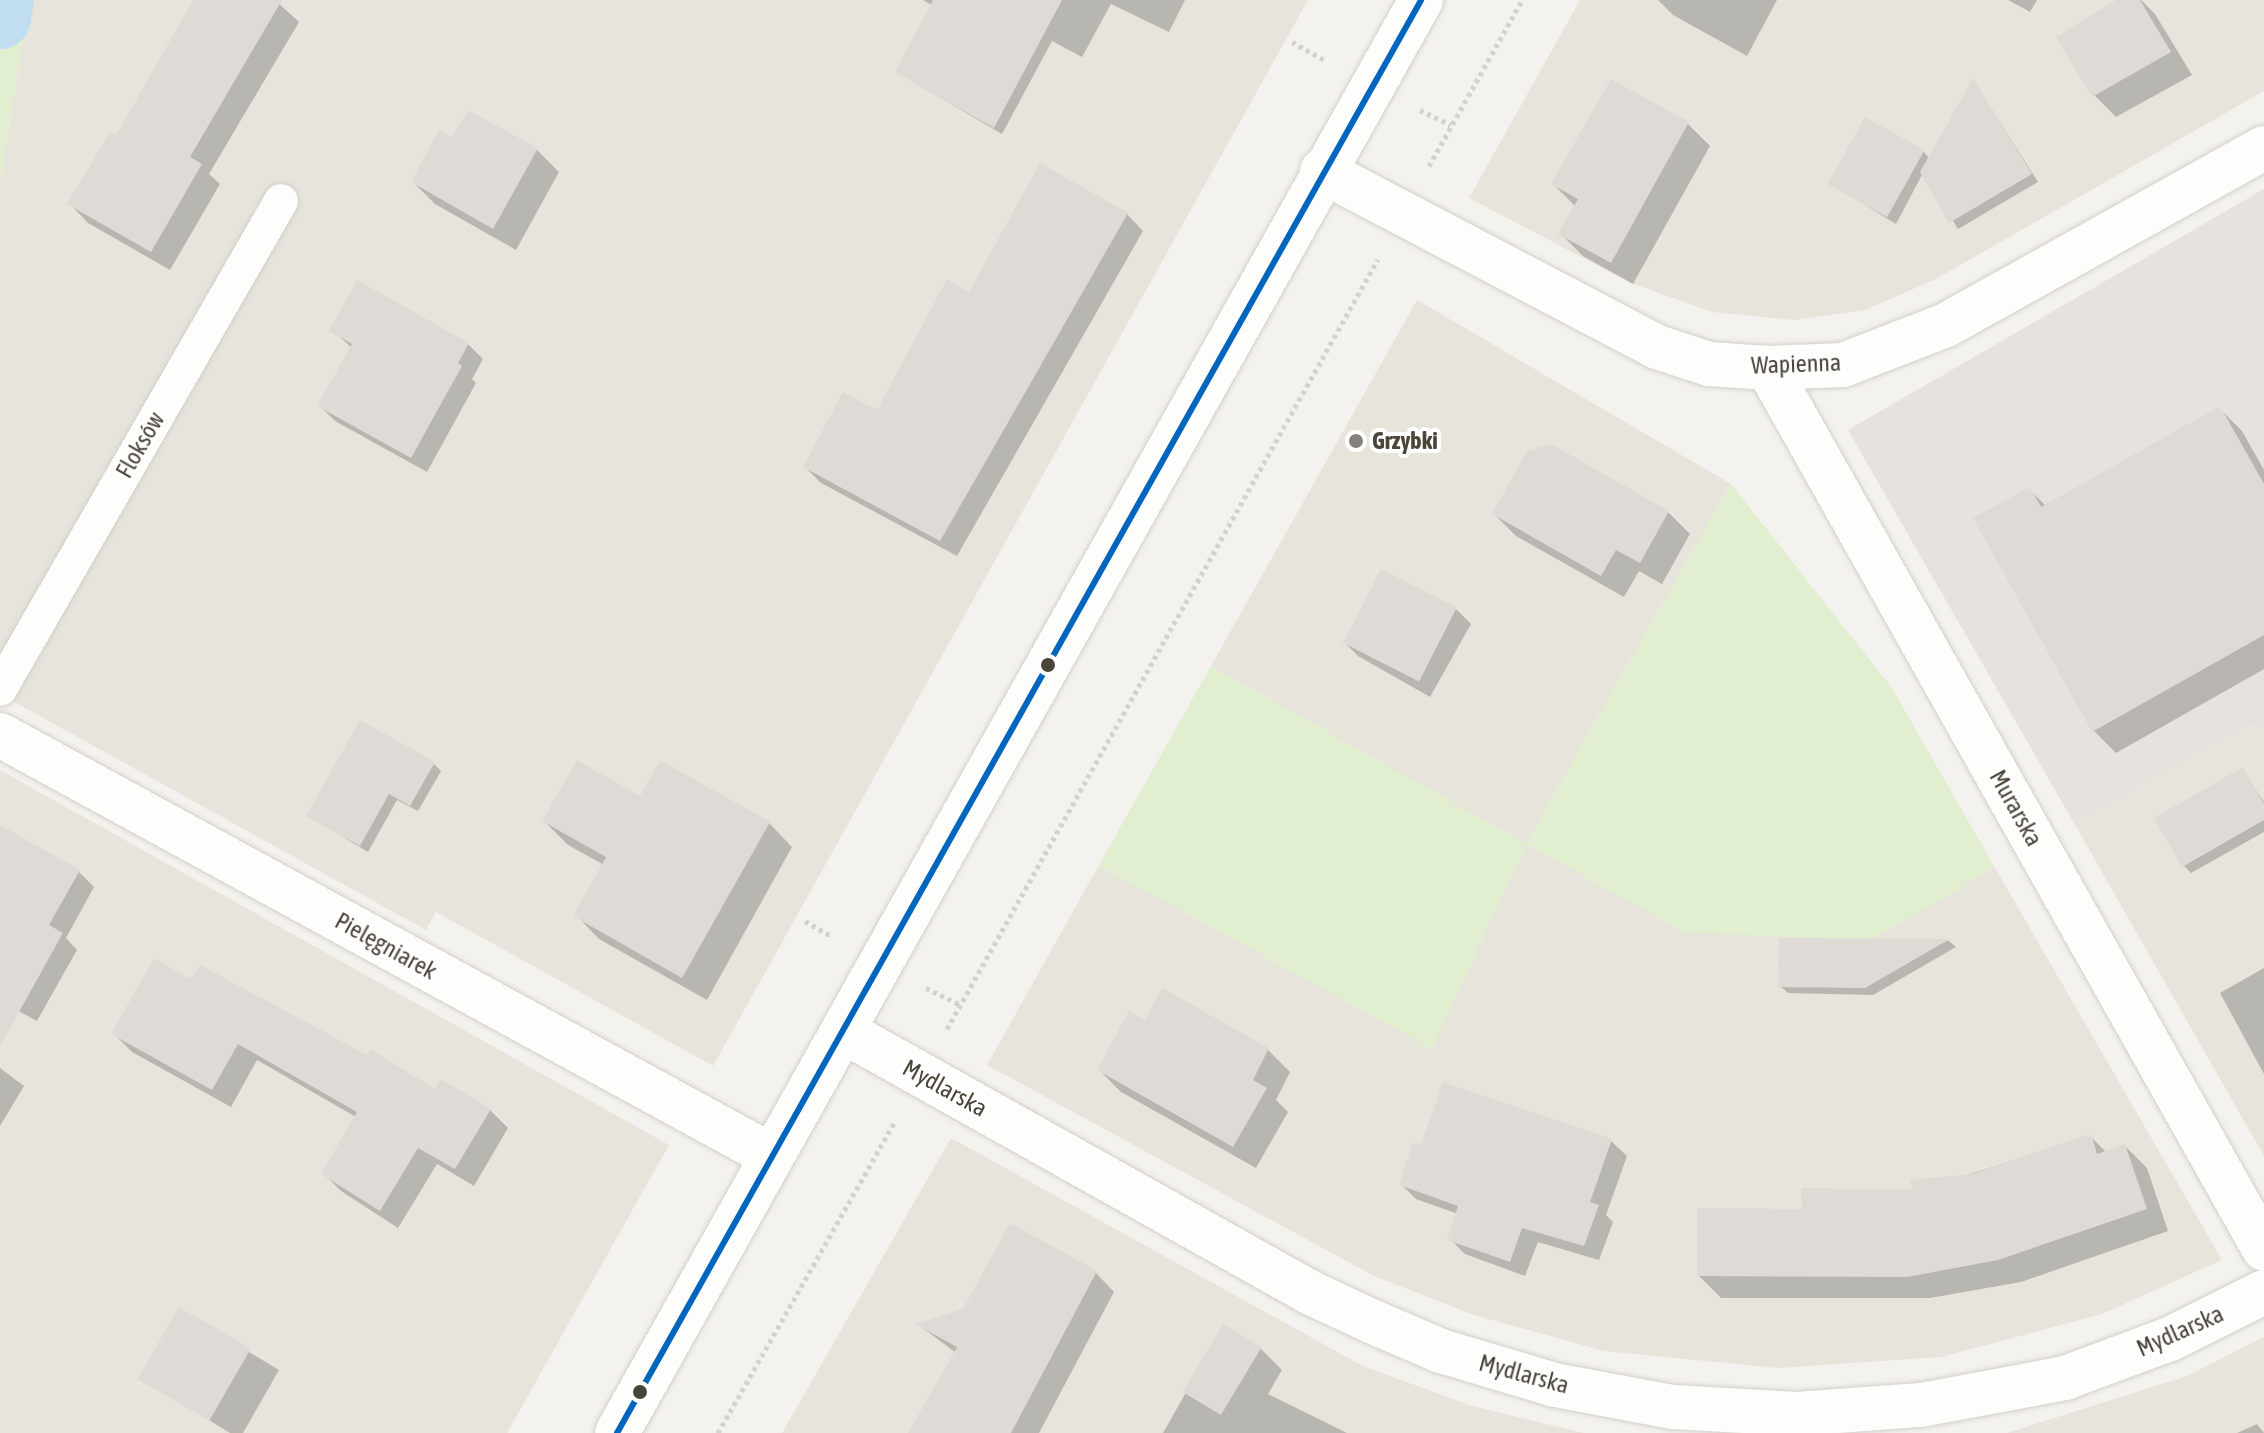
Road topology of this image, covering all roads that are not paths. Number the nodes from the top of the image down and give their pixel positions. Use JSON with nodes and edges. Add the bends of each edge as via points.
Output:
{"nodes":[{"id":1,"x":1418,"y":1,"type":"edge"},
{"id":2,"x":2264,"y":148,"type":"edge"},
{"id":3,"x":1322,"y":171,"type":"junction"},
{"id":4,"x":281,"y":201,"type":"dead end"},
{"id":5,"x":1768,"y":368,"type":"junction"},
{"id":6,"x":0,"y":689,"type":"edge"},
{"id":7,"x":0,"y":735,"type":"edge"},
{"id":8,"x":843,"y":1031,"type":"junction"},
{"id":9,"x":772,"y":1156,"type":"junction"},
{"id":10,"x":2264,"y":1249,"type":"edge"},
{"id":11,"x":2264,"y":1292,"type":"edge"},
{"id":12,"x":617,"y":1433,"type":"edge"}],
"edges":[{"from":1,"to":3,"type":"street"},
{"from":2,"to":5,"type":"street","name":"Wapienna","via":[[1946,325],[1843,365]]},
{"from":3,"to":5,"type":"street","name":"Wapienna","via":[[1657,347],[1709,364]]},
{"from":3,"to":8,"type":"street"},
{"from":4,"to":6,"type":"lane","name":"Floksów"},
{"from":5,"to":10,"type":"street","name":"Murarska"},
{"from":7,"to":9,"type":"street","name":"Pielęgniarek"},
{"from":8,"to":9,"type":"street"},
{"from":8,"to":11,"type":"street","name":"Mydlarska","via":[[1371,1321],[1441,1351],[1555,1385],[1673,1407],[1797,1414],[1921,1405],[2065,1378],[2170,1339]]},
{"from":9,"to":12,"type":"street"}]}
